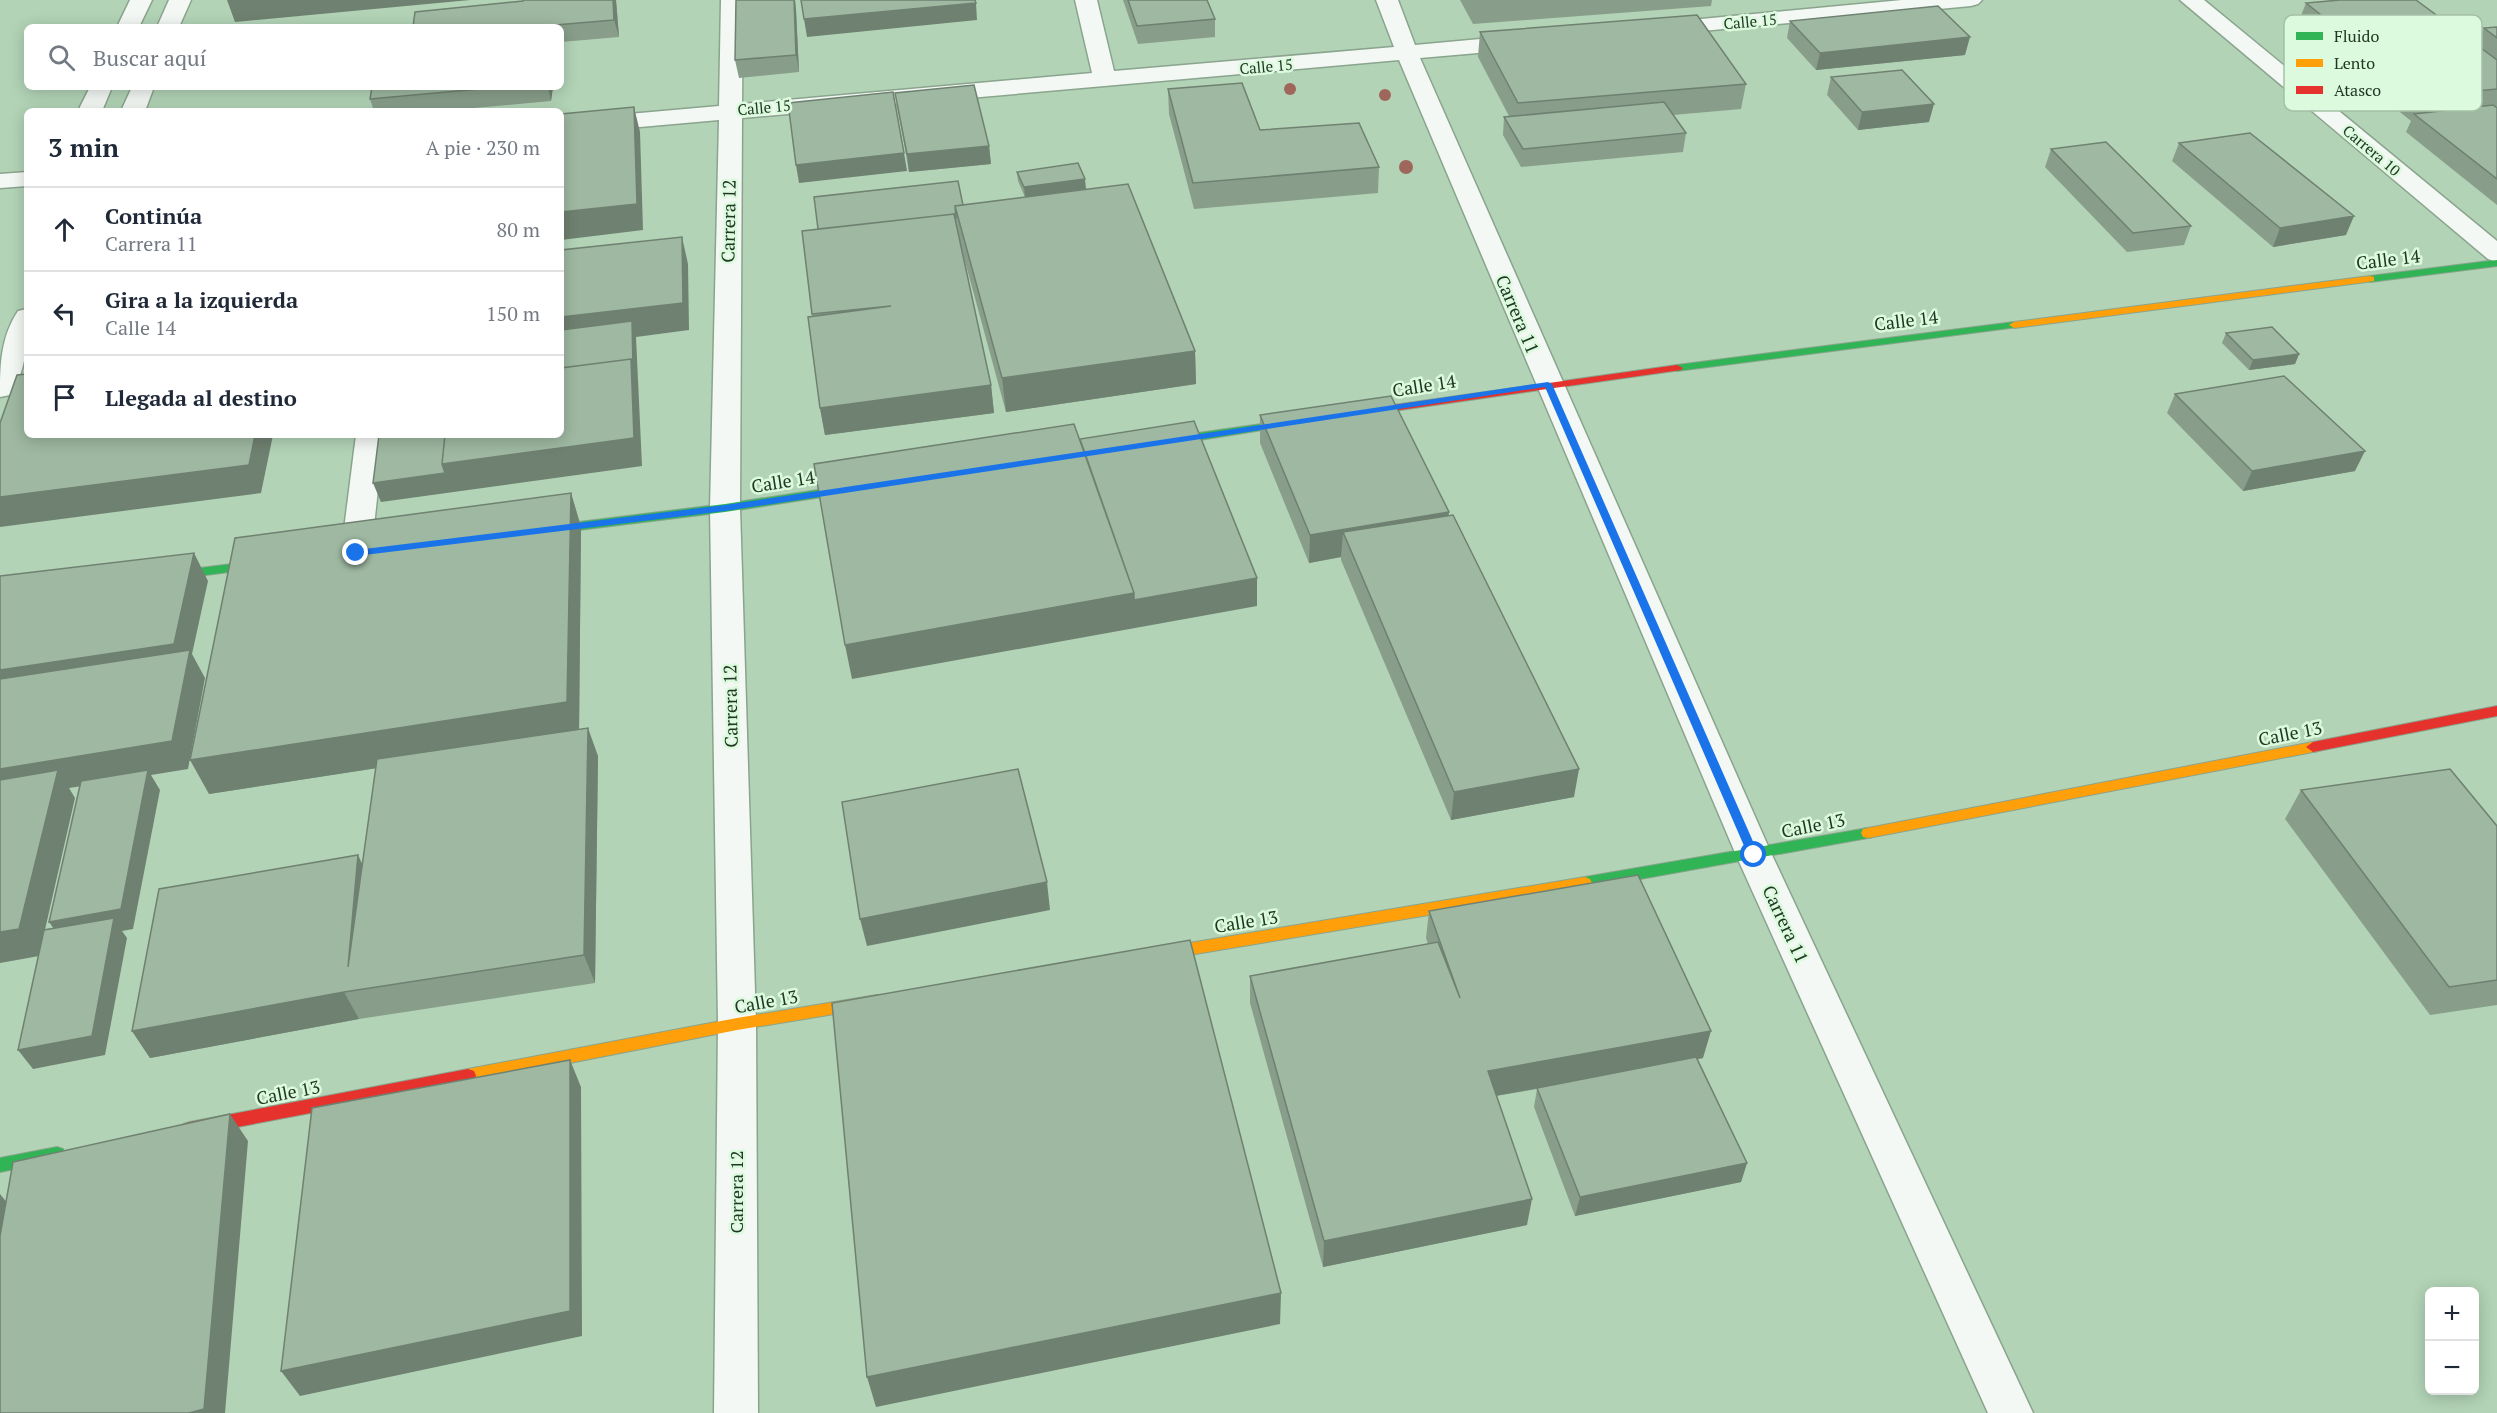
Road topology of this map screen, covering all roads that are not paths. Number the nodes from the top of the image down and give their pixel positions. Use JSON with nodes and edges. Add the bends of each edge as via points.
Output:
{"nodes":[{"id":1,"x":141,"y":0,"type":"edge"},
{"id":2,"x":180,"y":0,"type":"edge"},
{"id":3,"x":732,"y":0,"type":"edge"},
{"id":4,"x":1086,"y":0,"type":"edge"},
{"id":5,"x":1387,"y":0,"type":"edge"},
{"id":6,"x":1971,"y":0,"type":"edge"},
{"id":7,"x":2191,"y":0,"type":"edge"},
{"id":8,"x":129,"y":24,"type":"edge"},
{"id":9,"x":169,"y":24,"type":"edge"},
{"id":10,"x":1642,"y":31,"type":"edge"},
{"id":11,"x":1548,"y":40,"type":"edge"},
{"id":12,"x":1407,"y":53,"type":"junction"},
{"id":13,"x":2284,"y":77,"type":"edge"},
{"id":14,"x":1105,"y":80,"type":"junction"},
{"id":15,"x":100,"y":90,"type":"edge"},
{"id":16,"x":142,"y":90,"type":"edge"},
{"id":17,"x":91,"y":108,"type":"edge"},
{"id":18,"x":134,"y":108,"type":"edge"},
{"id":19,"x":730,"y":110,"type":"junction"},
{"id":20,"x":2325,"y":111,"type":"edge"},
{"id":21,"x":564,"y":127,"type":"edge"},
{"id":22,"x":24,"y":179,"type":"edge"},
{"id":23,"x":0,"y":181,"type":"edge"},
{"id":24,"x":2497,"y":254,"type":"edge"},
{"id":25,"x":2497,"y":263,"type":"edge"},
{"id":26,"x":24,"y":325,"type":"edge"},
{"id":27,"x":1548,"y":384,"type":"junction"},
{"id":28,"x":0,"y":389,"type":"edge"},
{"id":29,"x":1336,"y":416,"type":"edge"},
{"id":30,"x":1313,"y":420,"type":"edge"},
{"id":31,"x":369,"y":438,"type":"edge"},
{"id":32,"x":1136,"y":446,"type":"edge"},
{"id":33,"x":878,"y":485,"type":"edge"},
{"id":34,"x":725,"y":508,"type":"junction"},
{"id":35,"x":523,"y":533,"type":"edge"},
{"id":36,"x":356,"y":553,"type":"edge"},
{"id":37,"x":285,"y":562,"type":"edge"},
{"id":38,"x":142,"y":579,"type":"edge"},
{"id":39,"x":2497,"y":711,"type":"edge"},
{"id":40,"x":1754,"y":855,"type":"junction"},
{"id":41,"x":1127,"y":959,"type":"edge"},
{"id":42,"x":891,"y":999,"type":"edge"},
{"id":43,"x":737,"y":1024,"type":"junction"},
{"id":44,"x":176,"y":1132,"type":"edge"},
{"id":45,"x":70,"y":1152,"type":"edge"},
{"id":46,"x":0,"y":1166,"type":"edge"},
{"id":47,"x":736,"y":1413,"type":"edge"},
{"id":48,"x":2011,"y":1413,"type":"edge"}],
"edges":[{"from":1,"to":8,"type":"street"},
{"from":2,"to":9,"type":"street"},
{"from":3,"to":19,"type":"street","name":"Carrera 12"},
{"from":4,"to":14,"type":"street"},
{"from":5,"to":12,"type":"street","name":"Carrera 11"},
{"from":6,"to":10,"type":"street","name":"Calle 15"},
{"from":7,"to":13,"type":"street","name":"Carrera 10"},
{"from":11,"to":12,"type":"street","name":"Calle 15"},
{"from":12,"to":14,"type":"street","name":"Calle 15"},
{"from":12,"to":27,"type":"street","name":"Carrera 11"},
{"from":14,"to":19,"type":"street","name":"Calle 15"},
{"from":15,"to":17,"type":"street"},
{"from":16,"to":18,"type":"street"},
{"from":19,"to":21,"type":"street","name":"Calle 15"},
{"from":19,"to":34,"type":"street","name":"Carrera 12"},
{"from":20,"to":24,"type":"street","name":"Carrera 10"},
{"from":22,"to":23,"type":"street"},
{"from":25,"to":27,"type":"street","name":"Calle 14"},
{"from":26,"to":28,"type":"street"},
{"from":27,"to":29,"type":"street","name":"Calle 14"},
{"from":27,"to":40,"type":"street","name":"Carrera 11"},
{"from":30,"to":32,"type":"street"},
{"from":31,"to":36,"type":"street"},
{"from":33,"to":34,"type":"street","name":"Calle 14"},
{"from":34,"to":35,"type":"street","name":"Calle 14"},
{"from":34,"to":43,"type":"street","name":"Carrera 12"},
{"from":37,"to":38,"type":"street"},
{"from":39,"to":40,"type":"street","name":"Calle 13"},
{"from":40,"to":41,"type":"street","name":"Calle 13"},
{"from":40,"to":48,"type":"street","name":"Carrera 11"},
{"from":42,"to":43,"type":"street","name":"Calle 13"},
{"from":43,"to":44,"type":"street","name":"Calle 13"},
{"from":43,"to":47,"type":"street","name":"Carrera 12"},
{"from":45,"to":46,"type":"street"}]}
